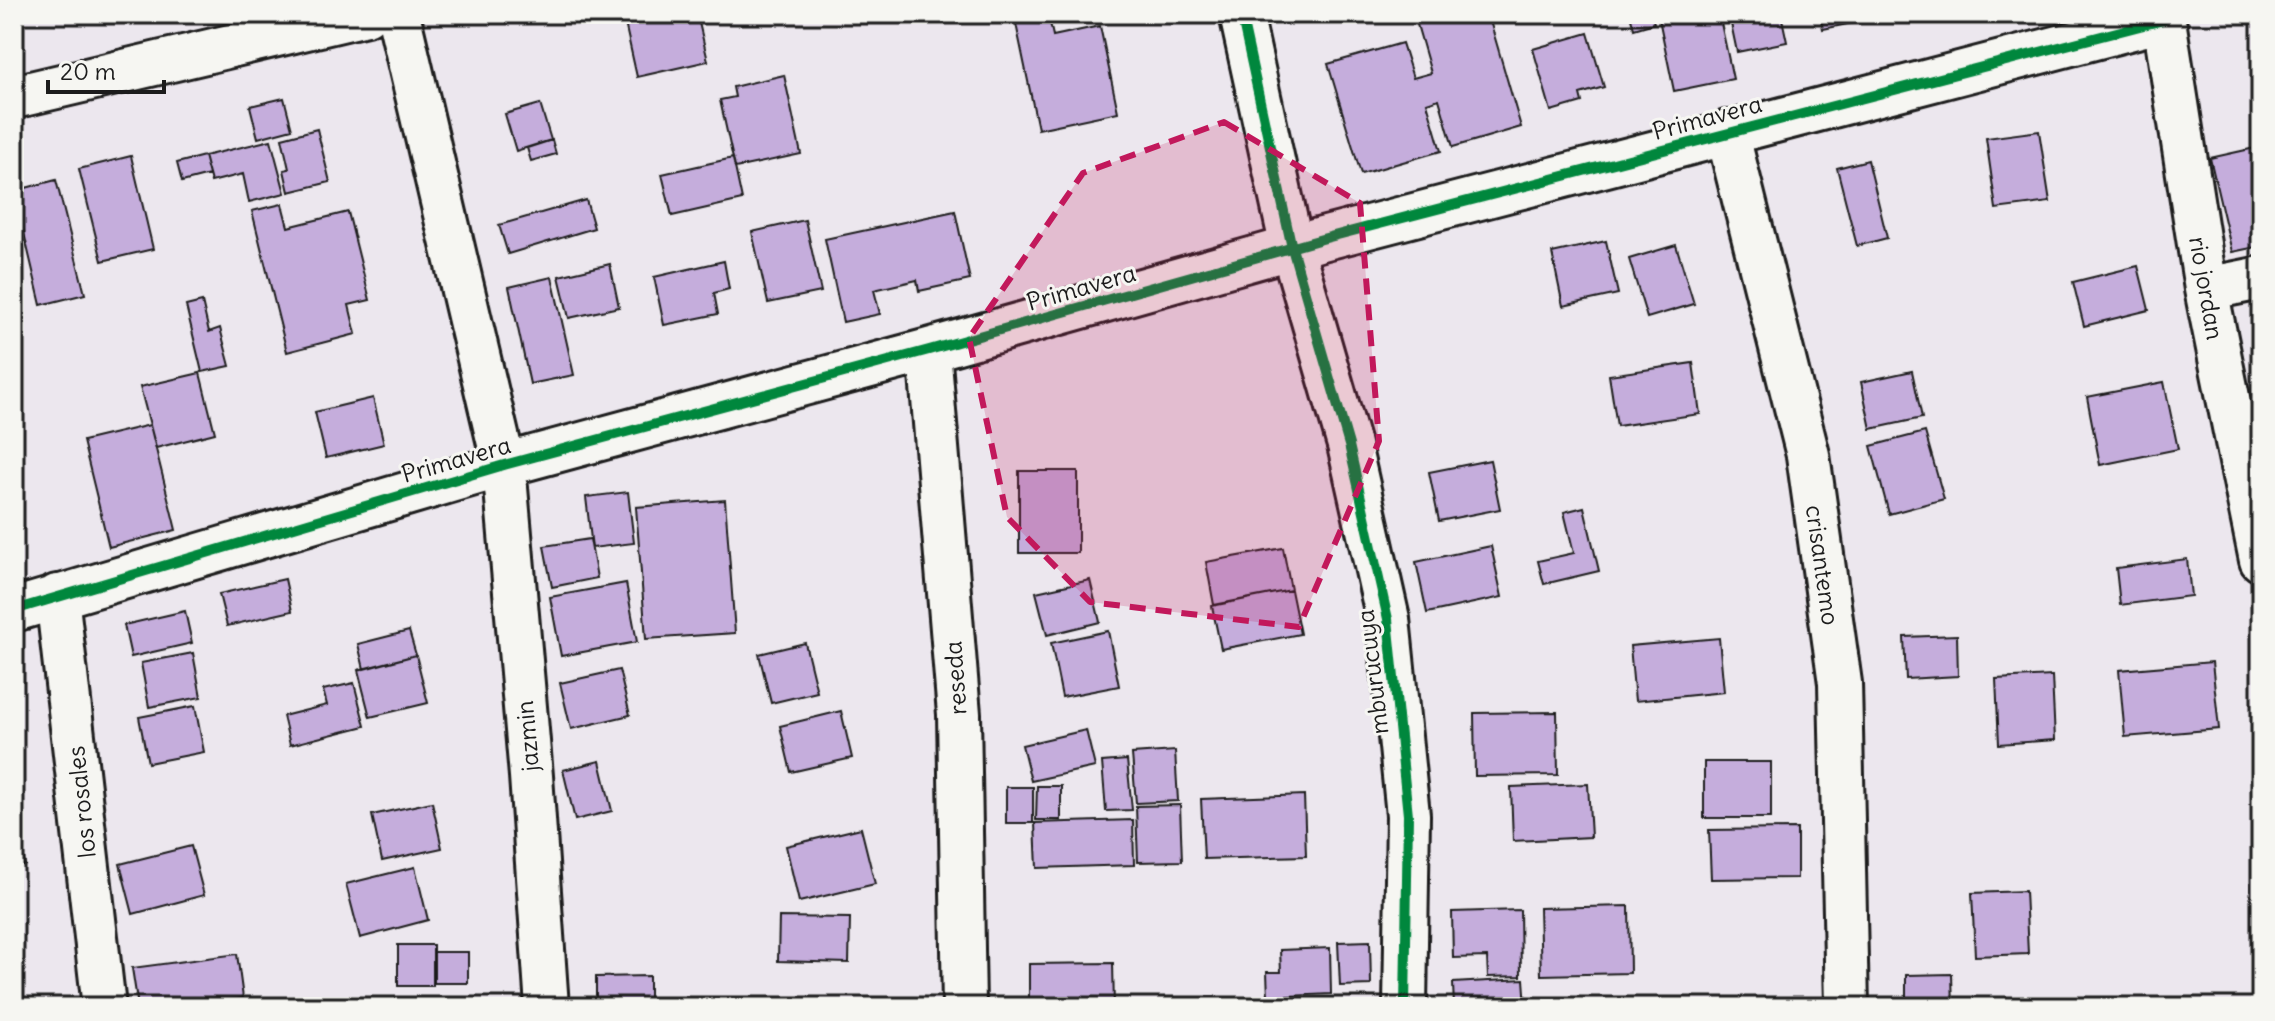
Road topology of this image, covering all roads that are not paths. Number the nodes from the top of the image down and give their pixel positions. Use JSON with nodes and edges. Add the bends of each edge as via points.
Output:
{"nodes":[{"id":1,"x":366,"y":14,"type":"edge"},
{"id":2,"x":398,"y":14,"type":"edge"},
{"id":3,"x":1241,"y":14,"type":"edge"},
{"id":4,"x":2163,"y":17,"type":"edge"},
{"id":5,"x":14,"y":97,"type":"edge"},
{"id":6,"x":1727,"y":132,"type":"junction"},
{"id":7,"x":1292,"y":248,"type":"junction"},
{"id":8,"x":2261,"y":278,"type":"edge"},
{"id":9,"x":2206,"y":289,"type":"junction"},
{"id":10,"x":929,"y":350,"type":"junction"},
{"id":11,"x":504,"y":465,"type":"junction"},
{"id":12,"x":2261,"y":560,"type":"edge"},
{"id":13,"x":57,"y":596,"type":"junction"},
{"id":14,"x":14,"y":610,"type":"edge"},
{"id":15,"x":104,"y":1007,"type":"edge"},
{"id":16,"x":547,"y":1007,"type":"edge"},
{"id":17,"x":964,"y":1007,"type":"edge"},
{"id":18,"x":1405,"y":1007,"type":"edge"},
{"id":19,"x":1847,"y":1007,"type":"edge"}],
"edges":[{"from":1,"to":5,"type":"street"},
{"from":2,"to":11,"type":"street","name":"jazmin"},
{"from":3,"to":7,"type":"street","name":"mburucuya"},
{"from":4,"to":6,"type":"street","name":"Primavera"},
{"from":4,"to":9,"type":"street","name":"rio jordan"},
{"from":6,"to":7,"type":"street","name":"Primavera"},
{"from":6,"to":19,"type":"street","name":"crisantemo","via":[[1808,455],[1840,683]]},
{"from":7,"to":10,"type":"street","name":"Primavera"},
{"from":7,"to":18,"type":"street","name":"mburucuya","via":[[1349,445],[1388,619],[1408,815]]},
{"from":8,"to":9,"type":"street"},
{"from":9,"to":12,"type":"street","name":"rio jordan"},
{"from":10,"to":11,"type":"street","name":"Primavera"},
{"from":10,"to":17,"type":"street","name":"reseda","via":[[959,714]]},
{"from":11,"to":13,"type":"street","name":"Primavera"},
{"from":11,"to":16,"type":"street","name":"jazmin"},
{"from":13,"to":14,"type":"street","name":"Primavera"},
{"from":13,"to":15,"type":"street","name":"los rosales"}]}
